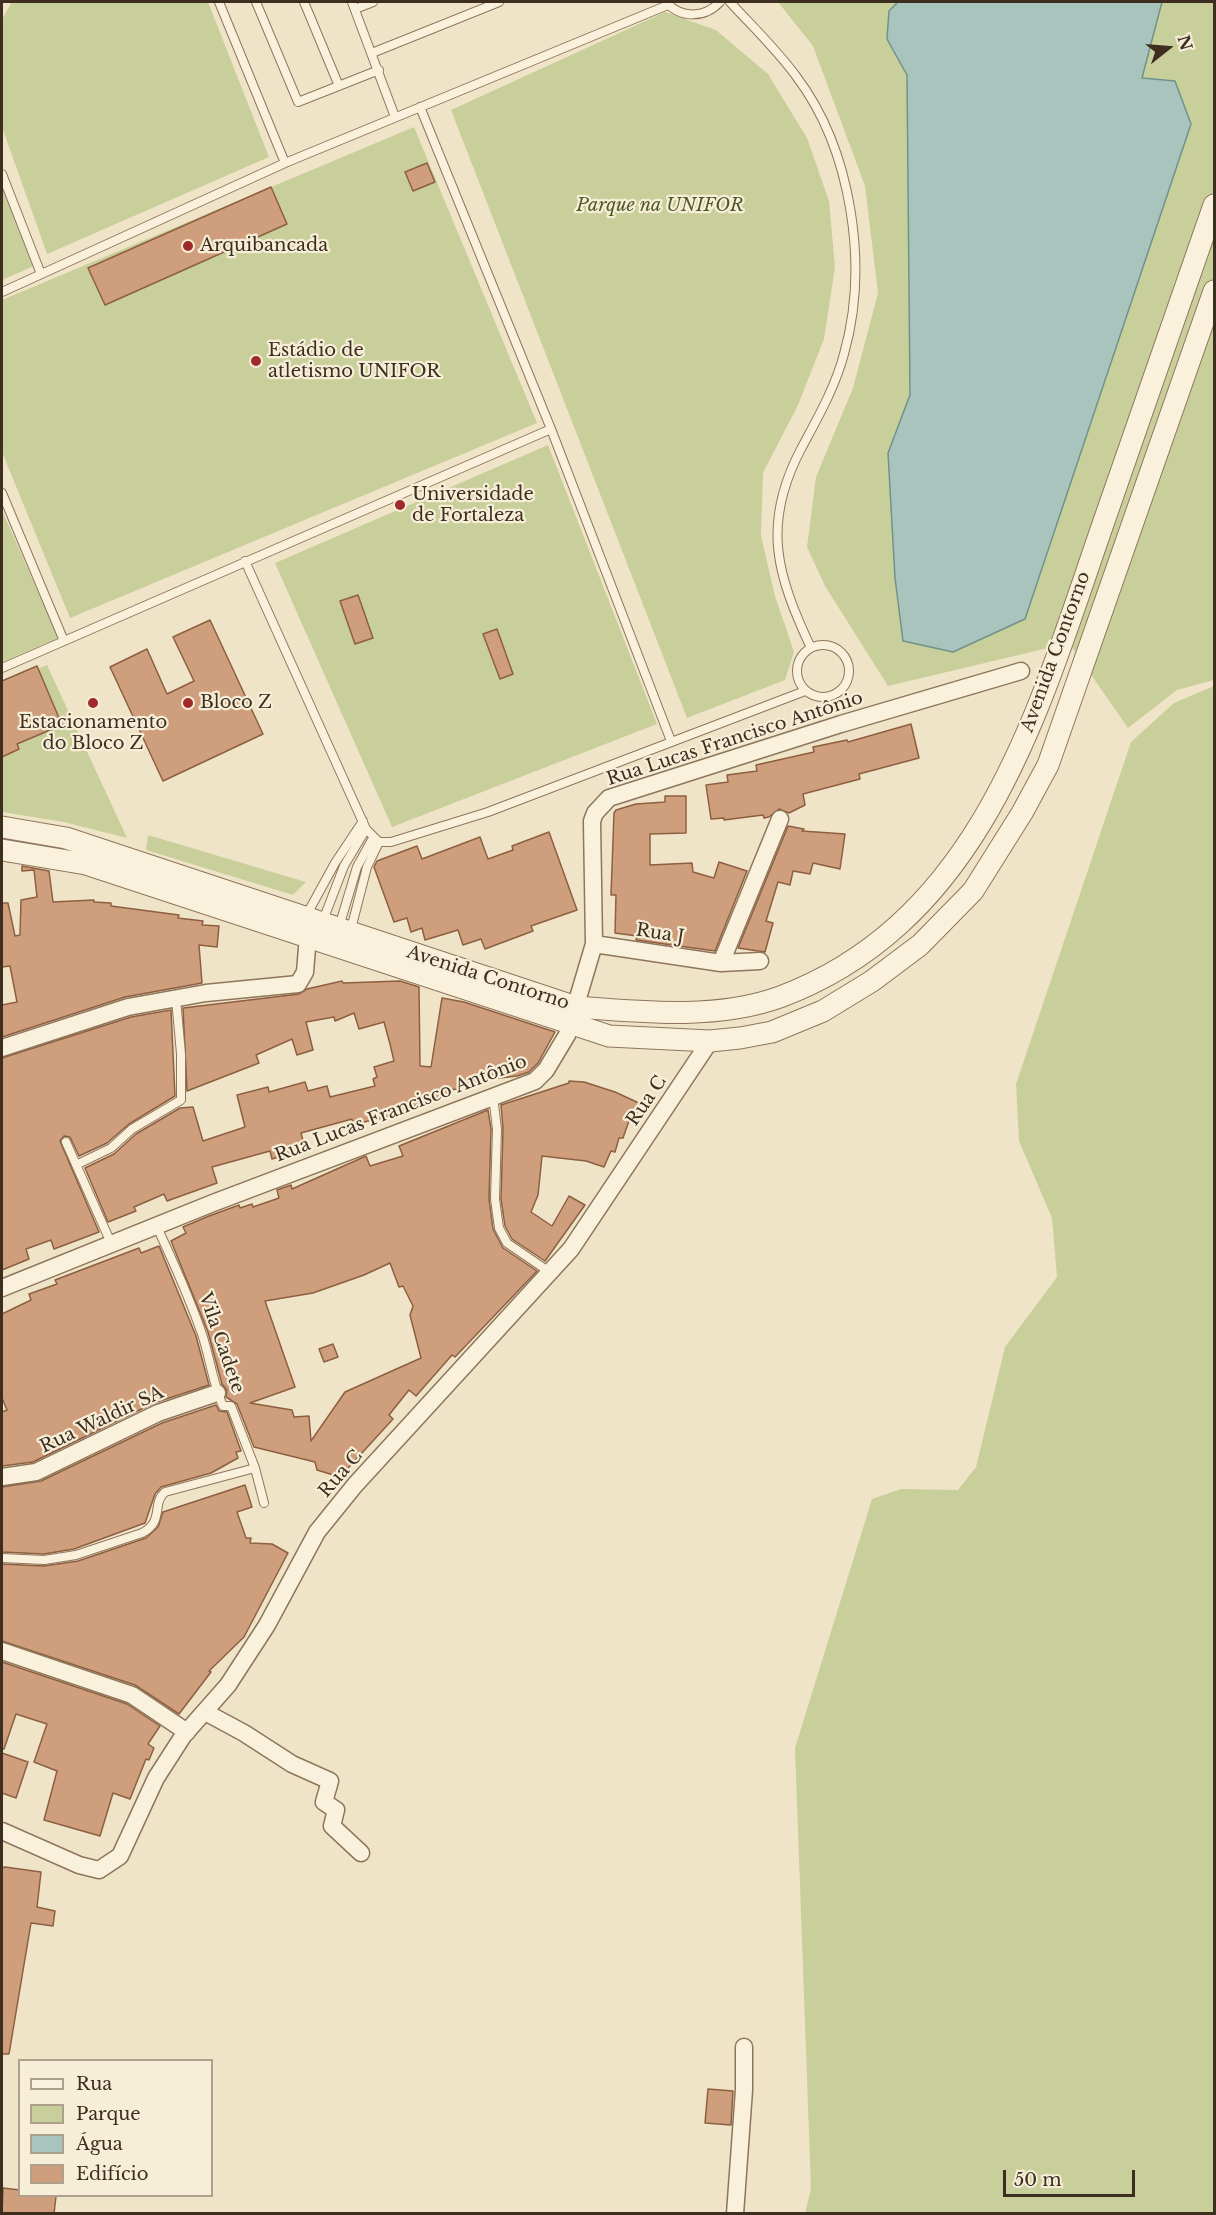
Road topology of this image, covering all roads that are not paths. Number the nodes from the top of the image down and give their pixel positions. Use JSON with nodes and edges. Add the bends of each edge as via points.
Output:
{"nodes":[{"id":1,"x":219,"y":2,"type":"edge"},
{"id":2,"x":256,"y":2,"type":"edge"},
{"id":3,"x":304,"y":2,"type":"edge"},
{"id":4,"x":373,"y":2,"type":"edge"},
{"id":5,"x":499,"y":2,"type":"edge"},
{"id":6,"x":720,"y":2,"type":"edge"},
{"id":7,"x":730,"y":2,"type":"edge"},
{"id":8,"x":667,"y":3,"type":"edge"},
{"id":9,"x":354,"y":5,"type":"edge"},
{"id":10,"x":372,"y":52,"type":"junction"},
{"id":11,"x":379,"y":70,"type":"junction"},
{"id":12,"x":339,"y":86,"type":"junction"},
{"id":13,"x":420,"y":107,"type":"junction"},
{"id":14,"x":395,"y":117,"type":"junction"},
{"id":15,"x":285,"y":164,"type":"junction"},
{"id":16,"x":2,"y":174,"type":"edge"},
{"id":17,"x":1215,"y":205,"type":"edge"},
{"id":18,"x":41,"y":274,"type":"junction"},
{"id":19,"x":1215,"y":291,"type":"edge"},
{"id":20,"x":2,"y":292,"type":"edge"},
{"id":21,"x":551,"y":429,"type":"junction"},
{"id":22,"x":2,"y":493,"type":"edge"},
{"id":23,"x":245,"y":561,"type":"junction"},
{"id":24,"x":64,"y":641,"type":"junction"},
{"id":25,"x":811,"y":648,"type":"junction"},
{"id":26,"x":2,"y":668,"type":"edge"},
{"id":27,"x":1021,"y":671,"type":"dead end"},
{"id":28,"x":805,"y":691,"type":"junction"},
{"id":29,"x":671,"y":741,"type":"junction"},
{"id":30,"x":780,"y":819,"type":"dead end"},
{"id":31,"x":364,"y":825,"type":"junction"},
{"id":32,"x":2,"y":827,"type":"edge"},
{"id":33,"x":376,"y":840,"type":"junction"},
{"id":34,"x":2,"y":850,"type":"edge"},
{"id":35,"x":325,"y":927,"type":"junction"},
{"id":36,"x":594,"y":944,"type":"junction"},
{"id":37,"x":760,"y":961,"type":"dead end"},
{"id":38,"x":721,"y":963,"type":"junction"},
{"id":39,"x":176,"y":999,"type":"junction"},
{"id":40,"x":573,"y":1016,"type":"junction"},
{"id":41,"x":710,"y":1041,"type":"junction"},
{"id":42,"x":2,"y":1048,"type":"edge"},
{"id":43,"x":492,"y":1095,"type":"junction"},
{"id":44,"x":66,"y":1142,"type":"dead end"},
{"id":45,"x":76,"y":1165,"type":"junction"},
{"id":46,"x":156,"y":1225,"type":"junction"},
{"id":47,"x":111,"y":1243,"type":"junction"},
{"id":48,"x":552,"y":1273,"type":"junction"},
{"id":49,"x":2,"y":1288,"type":"edge"},
{"id":50,"x":217,"y":1393,"type":"junction"},
{"id":51,"x":255,"y":1468,"type":"junction"},
{"id":52,"x":2,"y":1477,"type":"edge"},
{"id":53,"x":264,"y":1503,"type":"dead end"},
{"id":54,"x":2,"y":1558,"type":"edge"},
{"id":55,"x":2,"y":1651,"type":"edge"},
{"id":56,"x":205,"y":1712,"type":"junction"},
{"id":57,"x":187,"y":1732,"type":"junction"},
{"id":58,"x":2,"y":1831,"type":"edge"},
{"id":59,"x":362,"y":1852,"type":"dead end"},
{"id":60,"x":744,"y":2047,"type":"dead end"},
{"id":61,"x":735,"y":2214,"type":"edge"}],
"edges":[{"from":1,"to":15,"type":"lane"},
{"from":2,"to":12,"type":"lane","via":[[296,100],[300,103]]},
{"from":3,"to":12,"type":"lane"},
{"from":4,"to":9,"type":"lane"},
{"from":5,"to":10,"type":"lane"},
{"from":6,"to":8,"type":"lane","via":[[710,10],[688,15]]},
{"from":7,"to":25,"type":"lane","via":[[797,77],[814,104],[838,165],[854,229],[856,281],[844,355],[816,425],[793,467],[777,527],[778,561]]},
{"from":8,"to":13,"type":"lane"},
{"from":9,"to":10,"type":"lane"},
{"from":10,"to":11,"type":"lane"},
{"from":11,"to":12,"type":"lane"},
{"from":11,"to":14,"type":"lane"},
{"from":13,"to":14,"type":"lane"},
{"from":13,"to":21,"type":"lane"},
{"from":14,"to":15,"type":"lane"},
{"from":15,"to":18,"type":"lane"},
{"from":16,"to":18,"type":"lane"},
{"from":17,"to":40,"type":"street","name":"Avenida Contorno","via":[[1037,712],[986,818],[965,852],[883,938],[821,979],[777,998],[742,1006]]},
{"from":18,"to":20,"type":"lane"},
{"from":19,"to":41,"type":"street","name":"Avenida Contorno","via":[[1048,765],[1023,813],[973,891],[920,945],[823,1011],[772,1032]]},
{"from":21,"to":23,"type":"lane"},
{"from":21,"to":29,"type":"lane"},
{"from":22,"to":24,"type":"lane"},
{"from":23,"to":24,"type":"lane"},
{"from":23,"to":31,"type":"lane"},
{"from":24,"to":26,"type":"lane"},
{"from":25,"to":28,"type":"lane","via":[[804,652],[797,668]]},
{"from":25,"to":28,"type":"lane","via":[[828,645],[842,654],[847,660],[848,678],[845,687],[830,697],[812,696]]},
{"from":27,"to":36,"type":"street","name":"Rua Lucas Francisco Antônio","via":[[609,798],[592,821]]},
{"from":28,"to":29,"type":"lane"},
{"from":29,"to":33,"type":"lane","via":[[488,812],[391,842]]},
{"from":30,"to":38,"type":"street"},
{"from":31,"to":33,"type":"lane"},
{"from":31,"to":35,"type":"lane","via":[[344,866]]},
{"from":31,"to":35,"type":"lane","via":[[335,863]]},
{"from":32,"to":35,"type":"street","name":"Avenida Contorno","via":[[66,838],[261,900]]},
{"from":33,"to":35,"type":"lane"},
{"from":33,"to":35,"type":"lane","via":[[367,867]]},
{"from":34,"to":35,"type":"street","name":"Avenida Contorno","via":[[86,864]]},
{"from":35,"to":39,"type":"street","via":[[298,984]]},
{"from":35,"to":40,"type":"street","name":"Avenida Contorno"},
{"from":35,"to":40,"type":"street","name":"Avenida Contorno"},
{"from":36,"to":38,"type":"street","name":"Rua J"},
{"from":36,"to":40,"type":"street","name":"Rua Lucas Francisco Antônio"},
{"from":37,"to":38,"type":"street","name":"Rua J"},
{"from":39,"to":42,"type":"street","via":[[128,1007]]},
{"from":39,"to":45,"type":"lane","via":[[181,1100],[132,1129],[111,1148]]},
{"from":40,"to":41,"type":"street","name":"Avenida Contorno","via":[[609,1036]]},
{"from":40,"to":43,"type":"street","name":"Rua Lucas Francisco Antônio","via":[[567,1035],[535,1081]]},
{"from":41,"to":48,"type":"street","name":"Rua C","via":[[572,1250]]},
{"from":43,"to":46,"type":"street","name":"Rua Lucas Francisco Antônio"},
{"from":43,"to":48,"type":"lane","via":[[497,1130],[498,1226],[507,1243]]},
{"from":44,"to":45,"type":"lane"},
{"from":45,"to":47,"type":"lane"},
{"from":46,"to":47,"type":"street","name":"Rua Lucas Francisco Antônio"},
{"from":46,"to":50,"type":"lane","name":"Vila Cadete","via":[[187,1293]]},
{"from":47,"to":49,"type":"street","name":"Rua Lucas Francisco Antônio"},
{"from":48,"to":56,"type":"street","name":"Rua C","via":[[355,1485],[317,1532],[267,1625],[228,1685]]},
{"from":50,"to":51,"type":"lane","name":"Vila Cadete","via":[[223,1406],[231,1406]]},
{"from":50,"to":52,"type":"street","name":"Rua Waldir SA","via":[[158,1413],[36,1472]]},
{"from":51,"to":53,"type":"lane","name":"Vila Cadete"},
{"from":51,"to":54,"type":"lane","via":[[165,1492],[152,1528],[142,1533],[76,1555],[44,1560]]},
{"from":55,"to":57,"type":"street","via":[[132,1695]]},
{"from":56,"to":57,"type":"street","name":"Rua C"},
{"from":56,"to":59,"type":"street","via":[[292,1764],[330,1781],[324,1802],[336,1810],[332,1826]]},
{"from":57,"to":58,"type":"street","name":"Rua C","via":[[156,1778],[120,1856],[104,1868],[79,1865]]},
{"from":60,"to":61,"type":"street"}]}
